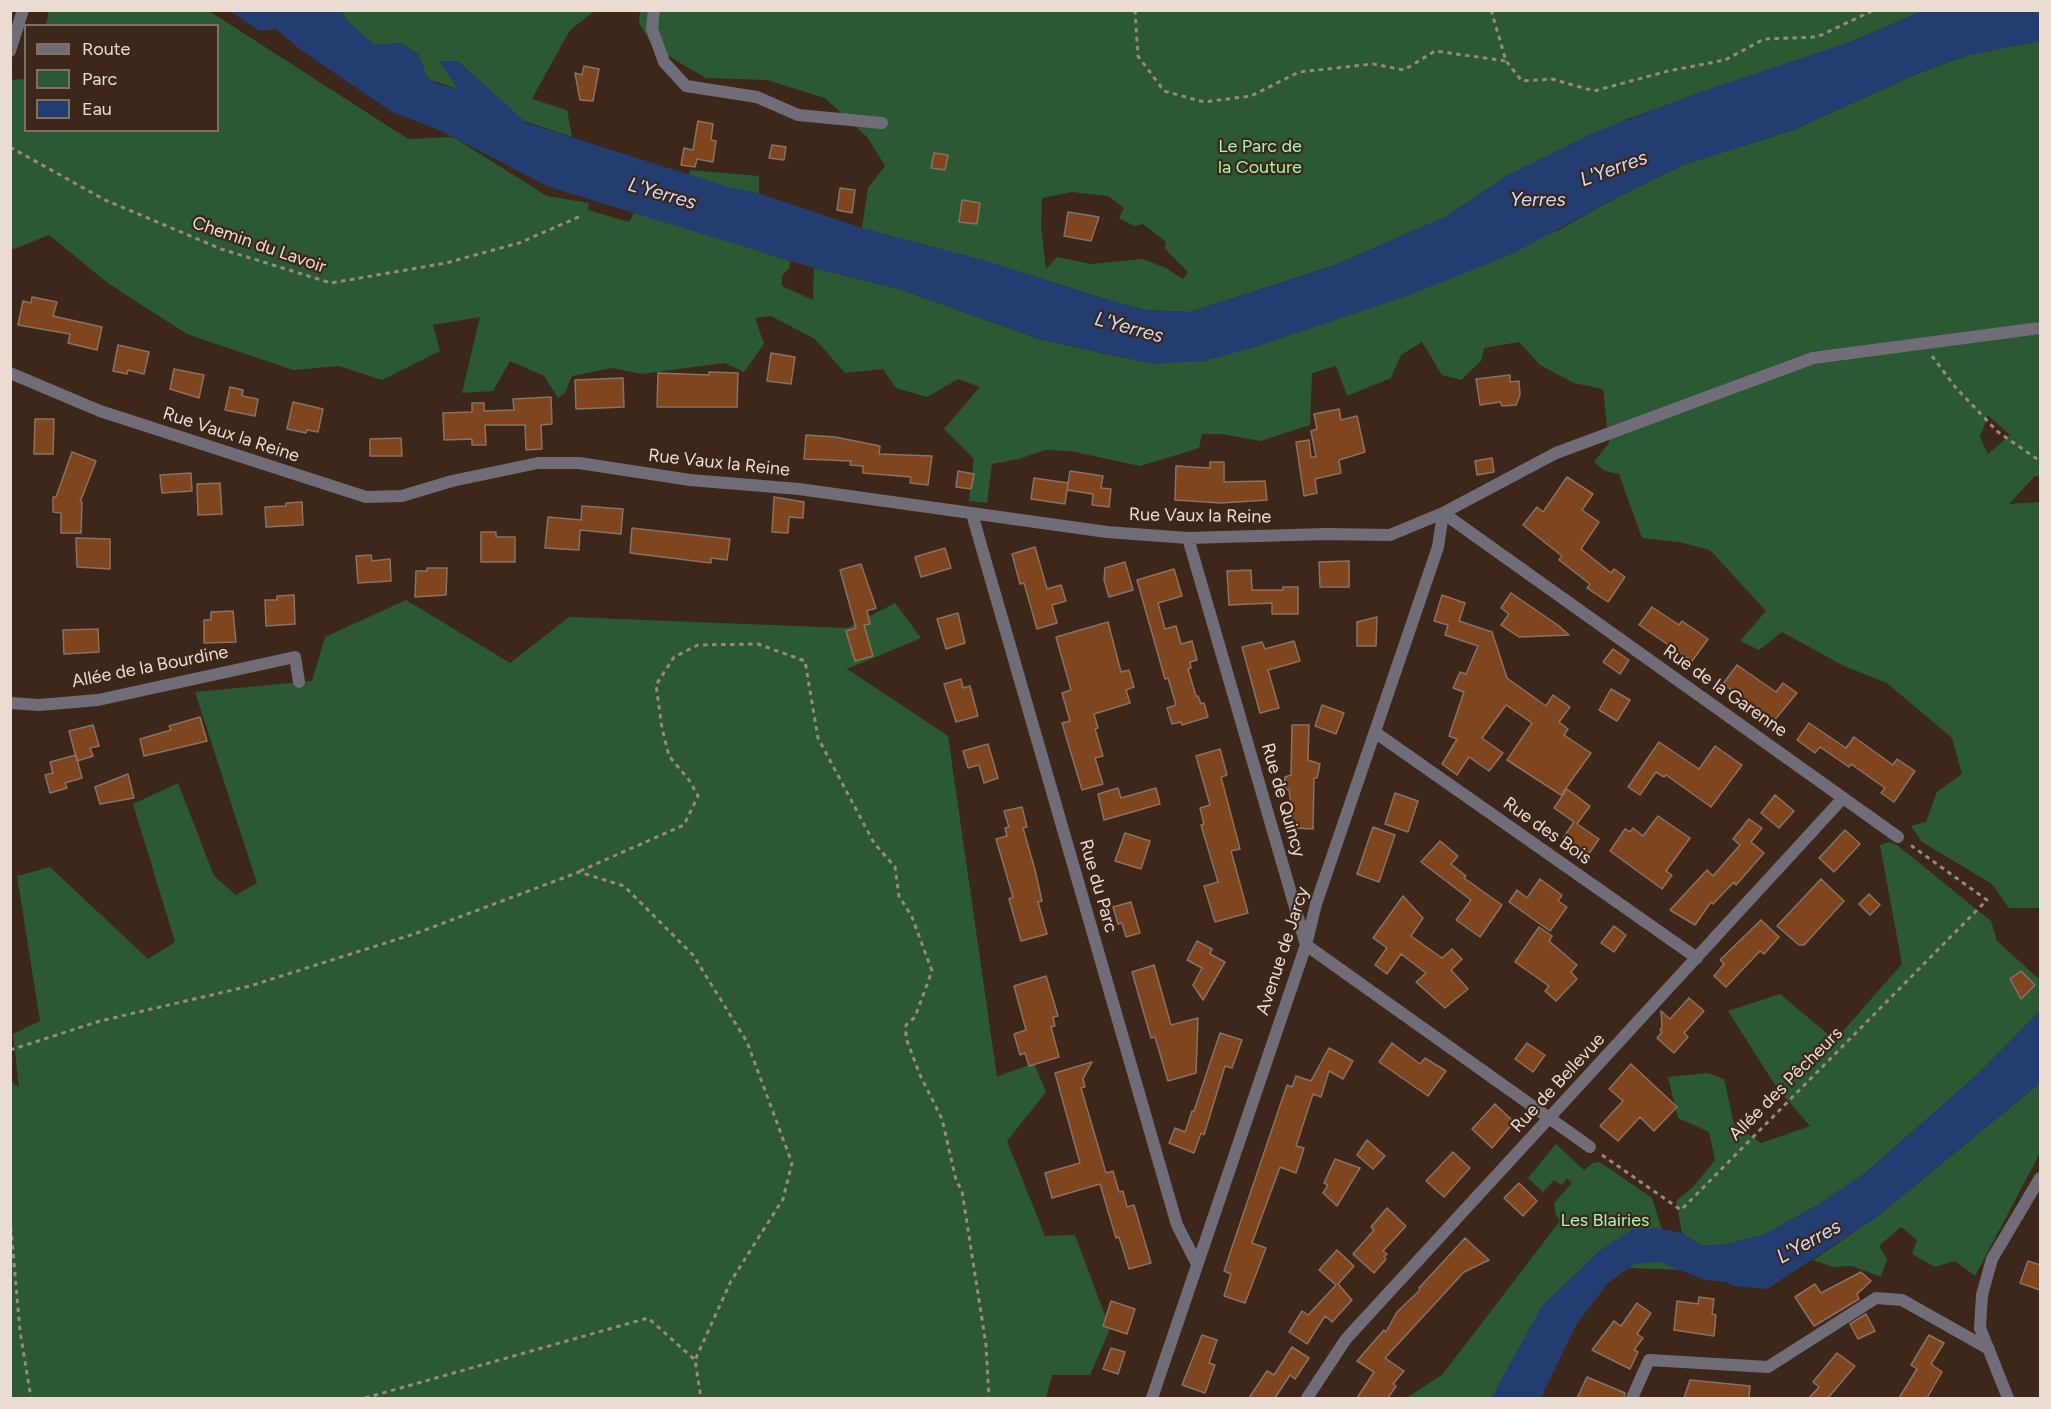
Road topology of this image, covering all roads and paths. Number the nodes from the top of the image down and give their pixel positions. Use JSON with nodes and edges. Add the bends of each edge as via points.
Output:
{"nodes":[{"id":1,"x":23,"y":10,"type":"edge"},
{"id":2,"x":654,"y":10,"type":"edge"},
{"id":3,"x":1136,"y":10,"type":"edge"},
{"id":4,"x":1491,"y":10,"type":"edge"},
{"id":5,"x":1875,"y":10,"type":"edge"},
{"id":6,"x":10,"y":51,"type":"edge"},
{"id":7,"x":1506,"y":61,"type":"junction"},
{"id":8,"x":882,"y":123,"type":"dead end"},
{"id":9,"x":10,"y":147,"type":"edge"},
{"id":10,"x":582,"y":216,"type":"dead end"},
{"id":11,"x":2040,"y":328,"type":"edge"},
{"id":12,"x":1924,"y":341,"type":"junction"},
{"id":13,"x":10,"y":373,"type":"edge"},
{"id":14,"x":2040,"y":461,"type":"edge"},
{"id":15,"x":1443,"y":513,"type":"junction"},
{"id":16,"x":972,"y":514,"type":"junction"},
{"id":17,"x":1188,"y":538,"type":"junction"},
{"id":18,"x":299,"y":682,"type":"dead end"},
{"id":19,"x":10,"y":704,"type":"edge"},
{"id":20,"x":1376,"y":732,"type":"junction"},
{"id":21,"x":1844,"y":798,"type":"junction"},
{"id":22,"x":1898,"y":837,"type":"joint"},
{"id":23,"x":579,"y":872,"type":"junction"},
{"id":24,"x":1306,"y":945,"type":"junction"},
{"id":25,"x":1697,"y":958,"type":"junction"},
{"id":26,"x":10,"y":1050,"type":"edge"},
{"id":27,"x":1551,"y":1117,"type":"junction"},
{"id":28,"x":1590,"y":1148,"type":"joint"},
{"id":29,"x":2040,"y":1178,"type":"edge"},
{"id":30,"x":10,"y":1218,"type":"edge"},
{"id":31,"x":1197,"y":1264,"type":"junction"},
{"id":32,"x":1989,"y":1349,"type":"junction"},
{"id":33,"x":695,"y":1360,"type":"junction"},
{"id":34,"x":31,"y":1398,"type":"edge"},
{"id":35,"x":365,"y":1398,"type":"edge"},
{"id":36,"x":701,"y":1398,"type":"edge"},
{"id":37,"x":989,"y":1398,"type":"edge"},
{"id":38,"x":1152,"y":1398,"type":"edge"},
{"id":39,"x":1307,"y":1398,"type":"edge"},
{"id":40,"x":1632,"y":1398,"type":"edge"},
{"id":41,"x":2005,"y":1398,"type":"edge"}],
"edges":[{"from":1,"to":6,"type":"street"},
{"from":2,"to":8,"type":"street","via":[[652,30],[664,62],[686,86],[757,97],[798,115]]},
{"from":3,"to":7,"type":"path","via":[[1138,56],[1164,91],[1204,102],[1251,96],[1299,72],[1373,64],[1404,70],[1435,51]]},
{"from":4,"to":7,"type":"path"},
{"from":5,"to":7,"type":"path","via":[[1817,37],[1764,39],[1725,60],[1594,91],[1552,79],[1522,81]]},
{"from":9,"to":10,"type":"path","name":"Chemin du Lavoir","via":[[105,200],[220,249],[331,283],[447,263],[519,243]]},
{"from":11,"to":12,"type":"street","name":"Rue Vaux la Reine"},
{"from":12,"to":14,"type":"path","via":[[1956,388],[1998,432]]},
{"from":12,"to":15,"type":"street","name":"Rue Vaux la Reine","via":[[1813,358],[1556,453]]},
{"from":13,"to":16,"type":"street","name":"Rue Vaux la Reine","via":[[100,411],[366,497],[402,496],[538,462],[579,463]]},
{"from":15,"to":17,"type":"street","name":"Rue Vaux la Reine","via":[[1390,535]]},
{"from":15,"to":20,"type":"street","name":"Avenue de Jarcy","via":[[1438,547]]},
{"from":15,"to":21,"type":"street","name":"Rue de la Garenne"},
{"from":16,"to":17,"type":"street","name":"Rue Vaux la Reine"},
{"from":16,"to":31,"type":"street","name":"Rue du Parc","via":[[1177,1225]]},
{"from":17,"to":24,"type":"street","name":"Rue de Quincy"},
{"from":18,"to":19,"type":"street","name":"Allée de la Bourdine","via":[[295,657],[98,700]]},
{"from":20,"to":24,"type":"street","name":"Avenue de Jarcy","via":[[1316,904]]},
{"from":20,"to":25,"type":"street","name":"Rue des Bois"},
{"from":21,"to":22,"type":"street","name":"Rue de la Garenne"},
{"from":21,"to":25,"type":"street","name":"Rue de Bellevue"},
{"from":22,"to":28,"type":"path","name":"Allée des Pêcheurs","via":[[1987,900],[1681,1210]]},
{"from":23,"to":26,"type":"path","via":[[417,933],[250,986],[100,1021]]},
{"from":23,"to":33,"type":"path","via":[[624,886],[693,955],[747,1042],[792,1163],[783,1199],[732,1281]]},
{"from":23,"to":37,"type":"path","via":[[684,825],[698,796],[669,756],[662,728],[656,685],[674,657],[698,645],[758,644],[805,661],[818,738],[874,843],[895,867],[899,896],[912,917],[932,971],[915,1017],[906,1025],[906,1038],[942,1119],[962,1191],[986,1345]]},
{"from":24,"to":27,"type":"street"},
{"from":24,"to":31,"type":"street","name":"Avenue de Jarcy"},
{"from":25,"to":27,"type":"street","name":"Rue de Bellevue"},
{"from":27,"to":28,"type":"street"},
{"from":27,"to":39,"type":"street","name":"Rue de Bellevue","via":[[1346,1339]]},
{"from":29,"to":32,"type":"street","via":[[1992,1259],[1982,1294],[1980,1328]]},
{"from":30,"to":34,"type":"path","via":[[20,1330]]},
{"from":31,"to":38,"type":"street","name":"Avenue de Jarcy"},
{"from":32,"to":40,"type":"street","via":[[1902,1300],[1876,1298],[1768,1367],[1649,1360]]},
{"from":32,"to":41,"type":"street"},
{"from":33,"to":35,"type":"path","via":[[648,1318]]},
{"from":33,"to":36,"type":"path"}]}
